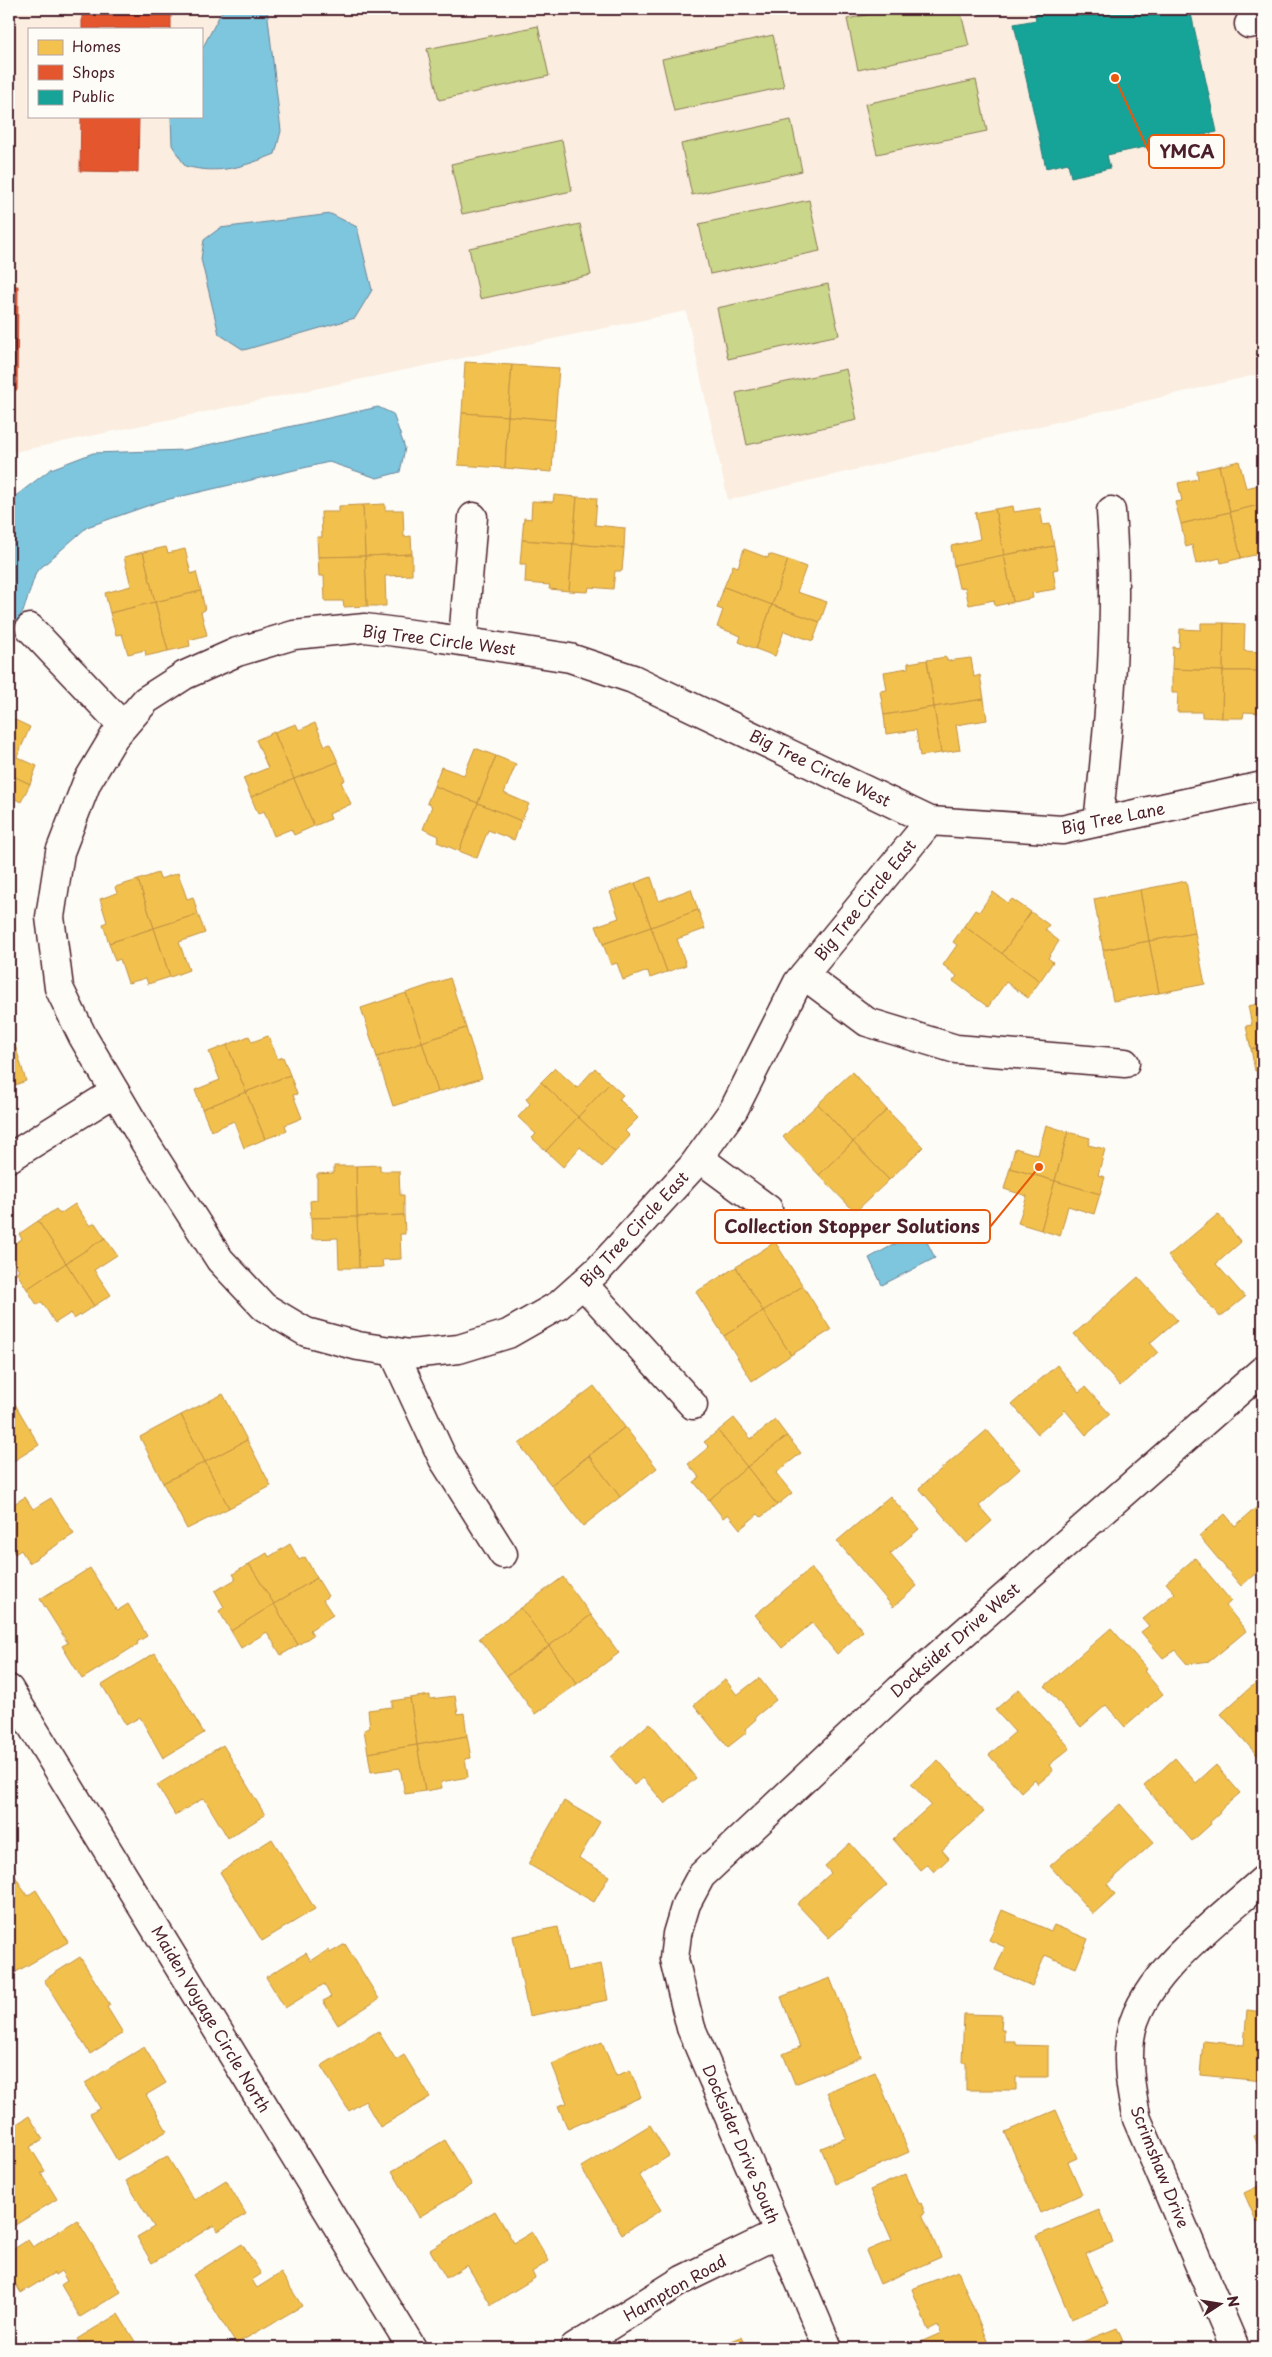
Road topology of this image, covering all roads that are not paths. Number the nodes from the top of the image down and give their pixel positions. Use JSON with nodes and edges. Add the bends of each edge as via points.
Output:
{"nodes":[{"id":1,"x":1111,"y":511,"type":"dead end"},
{"id":2,"x":473,"y":517,"type":"dead end"},
{"id":3,"x":30,"y":628,"type":"dead end"},
{"id":4,"x":463,"y":641,"type":"junction"},
{"id":5,"x":124,"y":726,"type":"junction"},
{"id":6,"x":1263,"y":786,"type":"edge"},
{"id":7,"x":930,"y":821,"type":"junction"},
{"id":8,"x":1098,"y":822,"type":"junction"},
{"id":9,"x":804,"y":974,"type":"junction"},
{"id":10,"x":1124,"y":1062,"type":"dead end"},
{"id":11,"x":115,"y":1092,"type":"junction"},
{"id":12,"x":144,"y":1141,"type":"joint"},
{"id":13,"x":9,"y":1158,"type":"edge"},
{"id":14,"x":699,"y":1158,"type":"junction"},
{"id":15,"x":768,"y":1209,"type":"dead end"},
{"id":16,"x":583,"y":1284,"type":"junction"},
{"id":17,"x":393,"y":1351,"type":"junction"},
{"id":18,"x":1263,"y":1370,"type":"edge"},
{"id":19,"x":693,"y":1405,"type":"dead end"},
{"id":20,"x":503,"y":1554,"type":"dead end"},
{"id":21,"x":9,"y":1690,"type":"edge"},
{"id":22,"x":1263,"y":1880,"type":"edge"},
{"id":23,"x":677,"y":1934,"type":"joint"},
{"id":24,"x":779,"y":2233,"type":"junction"},
{"id":25,"x":412,"y":2348,"type":"edge"},
{"id":26,"x":574,"y":2348,"type":"edge"},
{"id":27,"x":828,"y":2348,"type":"edge"},
{"id":28,"x":1235,"y":2348,"type":"edge"}],
"edges":[{"from":1,"to":8,"type":"street","via":[[1113,636],[1106,760]]},
{"from":2,"to":4,"type":"street"},
{"from":3,"to":5,"type":"street"},
{"from":4,"to":5,"type":"street","name":"Big Tree Circle West","via":[[365,628],[294,635],[237,652],[185,675],[146,700]]},
{"from":4,"to":7,"type":"street","name":"Big Tree Circle West","via":[[570,658],[633,679]]},
{"from":5,"to":11,"type":"street","name":"Big Tree Circle West","via":[[87,782],[60,852],[50,917],[59,988]]},
{"from":6,"to":8,"type":"street","name":"Big Tree Lane"},
{"from":7,"to":8,"type":"street","name":"Big Tree Lane","via":[[1062,830]]},
{"from":7,"to":9,"type":"street","name":"Big Tree Circle East"},
{"from":9,"to":10,"type":"street","via":[[867,1022],[956,1049]]},
{"from":9,"to":14,"type":"street","name":"Big Tree Circle East","via":[[734,1109]]},
{"from":11,"to":12,"type":"street","name":"Big Tree Circle West"},
{"from":11,"to":13,"type":"street"},
{"from":12,"to":17,"type":"street","name":"Big Tree Circle East","via":[[220,1260],[264,1307],[306,1332],[358,1346]]},
{"from":14,"to":15,"type":"street"},
{"from":14,"to":16,"type":"street","name":"Big Tree Circle East","via":[[600,1270]]},
{"from":16,"to":17,"type":"street","name":"Big Tree Circle East","via":[[558,1305],[508,1334],[459,1349],[410,1354]]},
{"from":16,"to":19,"type":"street"},
{"from":17,"to":20,"type":"street","via":[[443,1459]]},
{"from":18,"to":23,"type":"street","name":"Docksider Drive West","via":[[898,1690],[701,1876],[686,1904]]},
{"from":21,"to":25,"type":"street","name":"Maiden Voyage Circle North"},
{"from":22,"to":28,"type":"street","name":"Scrimshaw Drive","via":[[1166,1967],[1144,1998],[1130,2037],[1129,2079],[1137,2119]]},
{"from":23,"to":24,"type":"street","name":"Docksider Drive South","via":[[674,1959],[691,2028]]},
{"from":24,"to":26,"type":"street","name":"Hampton Road","via":[[682,2280]]},
{"from":24,"to":27,"type":"street","name":"Docksider Drive South"}]}
